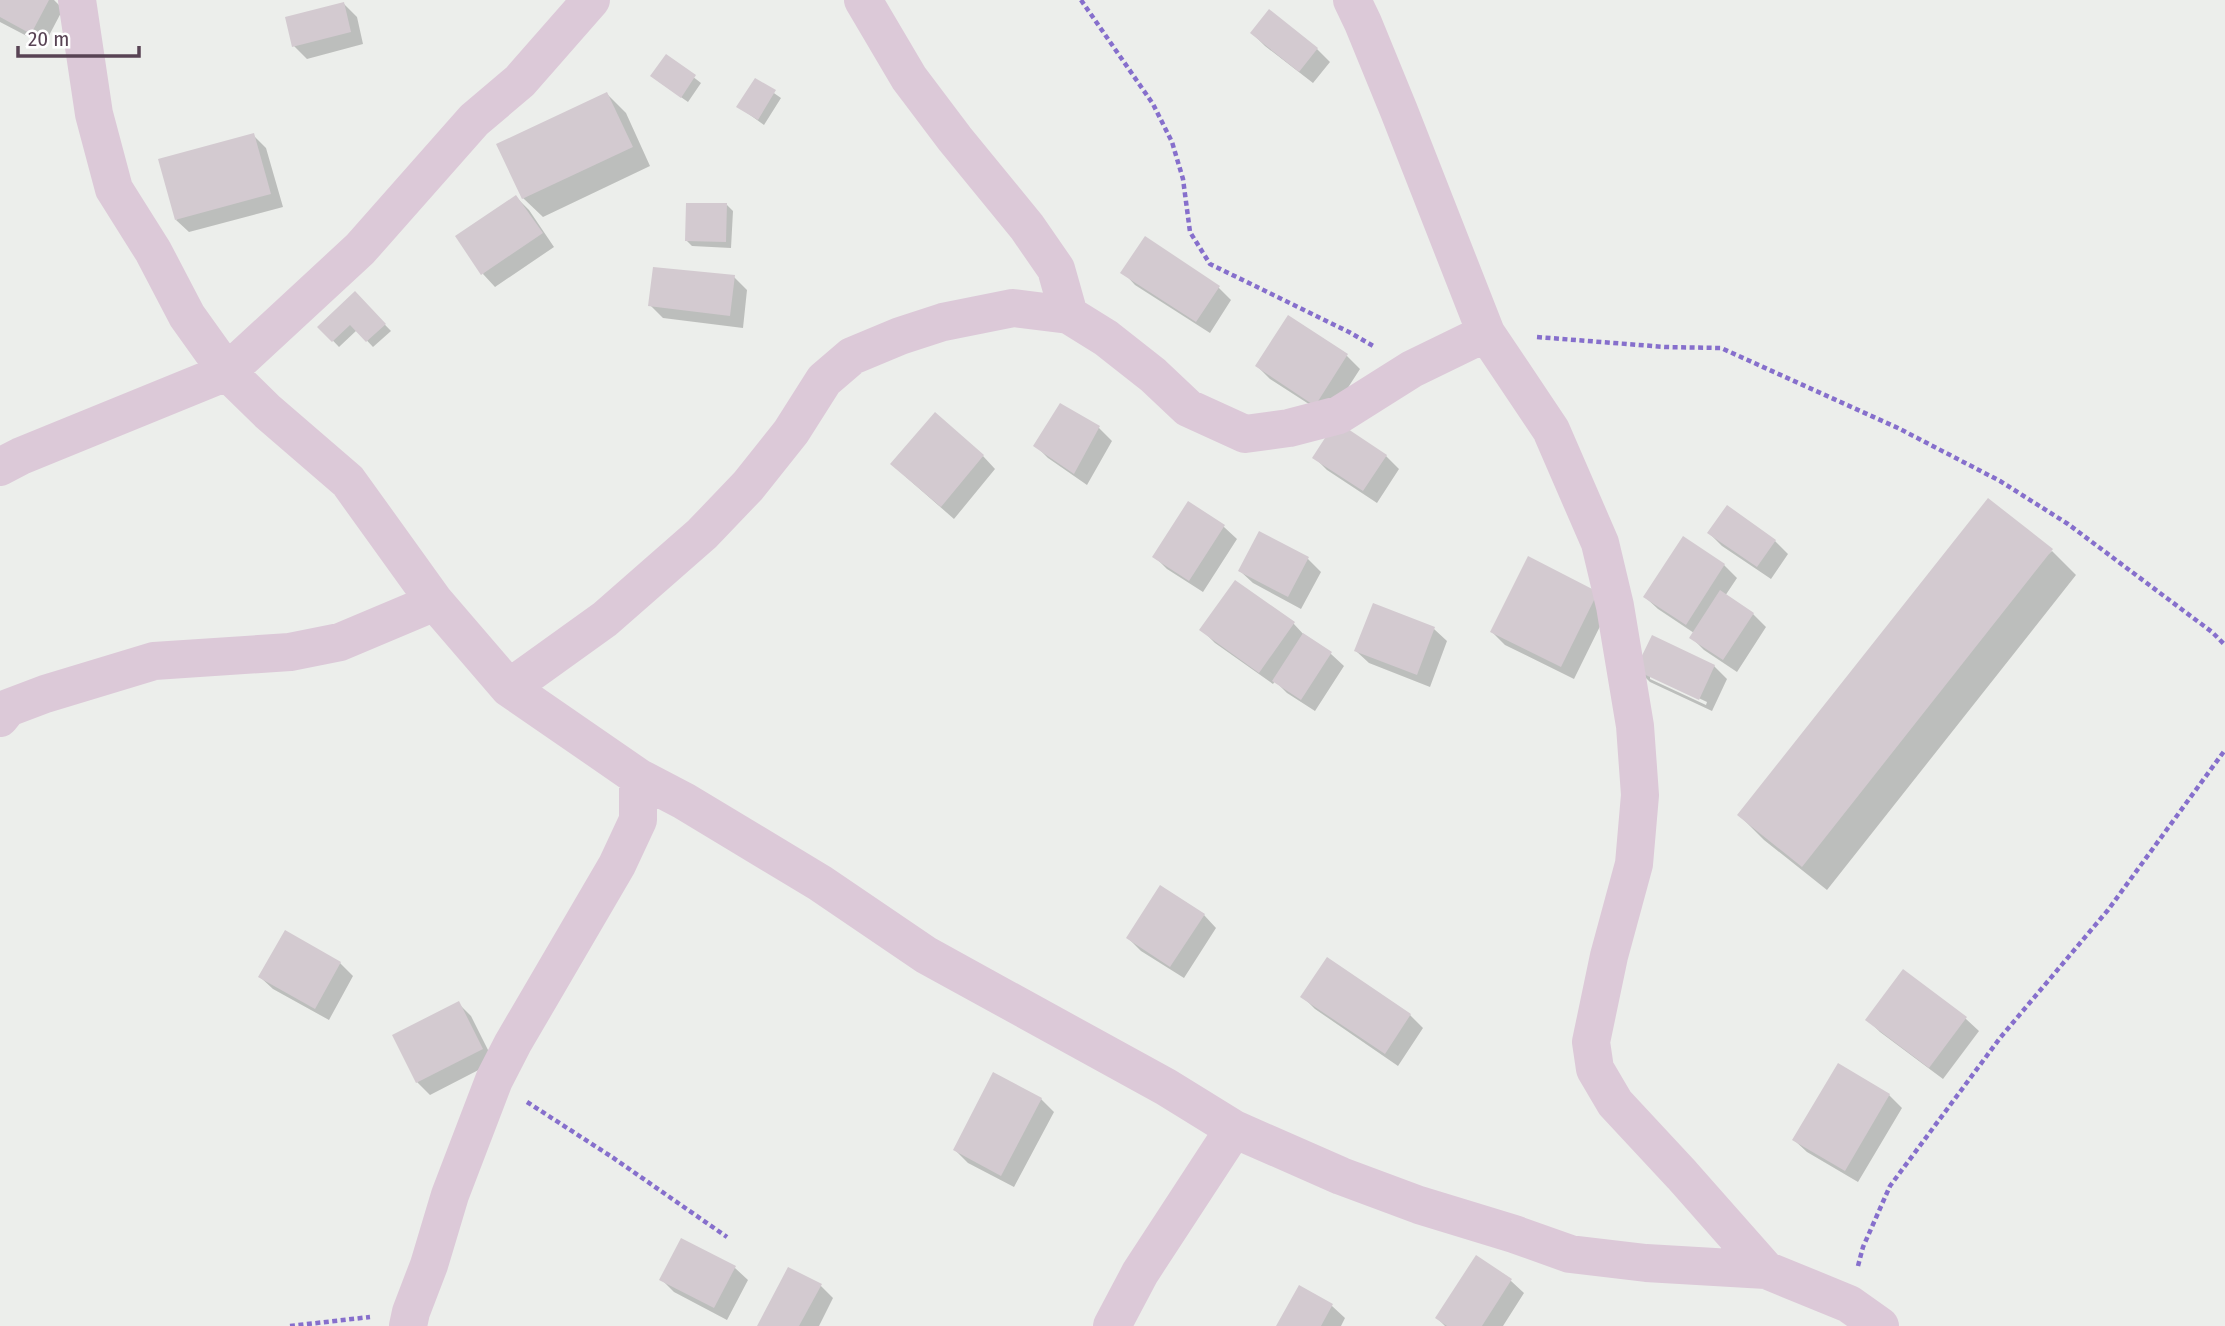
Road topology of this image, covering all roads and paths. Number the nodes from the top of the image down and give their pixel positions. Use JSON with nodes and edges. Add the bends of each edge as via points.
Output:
{"nodes":[{"id":1,"x":77,"y":0,"type":"edge"},
{"id":2,"x":591,"y":0,"type":"edge"},
{"id":3,"x":863,"y":0,"type":"edge"},
{"id":4,"x":1081,"y":0,"type":"edge"},
{"id":5,"x":1352,"y":0,"type":"edge"},
{"id":6,"x":1069,"y":315,"type":"junction"},
{"id":7,"x":1486,"y":333,"type":"junction"},
{"id":8,"x":1412,"y":369,"type":"junction"},
{"id":9,"x":227,"y":372,"type":"junction"},
{"id":10,"x":0,"y":467,"type":"edge"},
{"id":11,"x":435,"y":602,"type":"junction"},
{"id":12,"x":2225,"y":645,"type":"edge"},
{"id":13,"x":509,"y":688,"type":"junction"},
{"id":14,"x":0,"y":718,"type":"edge"},
{"id":15,"x":2225,"y":750,"type":"edge"},
{"id":16,"x":639,"y":777,"type":"junction"},
{"id":17,"x":494,"y":1080,"type":"junction"},
{"id":18,"x":1234,"y":1129,"type":"junction"},
{"id":19,"x":727,"y":1237,"type":"dead end"},
{"id":20,"x":1766,"y":1270,"type":"junction"},
{"id":21,"x":1849,"y":1304,"type":"junction"},
{"id":22,"x":409,"y":1319,"type":"edge"},
{"id":23,"x":290,"y":1326,"type":"edge"},
{"id":24,"x":1112,"y":1326,"type":"edge"},
{"id":25,"x":1880,"y":1326,"type":"edge"}],
"edges":[{"from":1,"to":9,"type":"street","via":[[94,114],[114,189],[187,316]]},
{"from":2,"to":9,"type":"street","via":[[520,81],[474,120],[359,250]]},
{"from":3,"to":6,"type":"street","via":[[909,78],[1056,269]]},
{"from":4,"to":8,"type":"path","via":[[1153,104],[1172,142],[1183,179],[1190,232],[1210,264],[1349,332]]},
{"from":5,"to":7,"type":"street"},
{"from":6,"to":8,"type":"street","via":[[1153,374],[1188,408],[1245,434],[1339,415]]},
{"from":6,"to":13,"type":"street","via":[[1013,308],[943,322],[852,356],[824,380],[791,432],[702,534],[605,619]]},
{"from":7,"to":8,"type":"street"},
{"from":7,"to":12,"type":"path","via":[[1721,348],[1898,428],[2000,481],[2068,524]]},
{"from":7,"to":20,"type":"street","via":[[1551,430],[1600,543],[1635,726],[1640,795],[1634,864],[1591,1042],[1595,1069],[1615,1103]]},
{"from":9,"to":10,"type":"street"},
{"from":9,"to":11,"type":"street","via":[[348,481]]},
{"from":11,"to":13,"type":"street"},
{"from":11,"to":14,"type":"street","via":[[340,642],[290,652],[154,662],[45,694],[8,708]]},
{"from":13,"to":16,"type":"street"},
{"from":15,"to":21,"type":"path","via":[[2108,910],[2000,1038],[1890,1186],[1863,1247]]},
{"from":16,"to":17,"type":"street","via":[[638,820],[617,865]]},
{"from":16,"to":18,"type":"street","via":[[820,883],[926,955]]},
{"from":17,"to":19,"type":"path"},
{"from":17,"to":22,"type":"street"},
{"from":18,"to":20,"type":"street","via":[[1341,1176],[1570,1254]]},
{"from":18,"to":24,"type":"street","via":[[1140,1273]]},
{"from":20,"to":21,"type":"street"},
{"from":21,"to":25,"type":"street"},
{"from":22,"to":23,"type":"path"}]}
